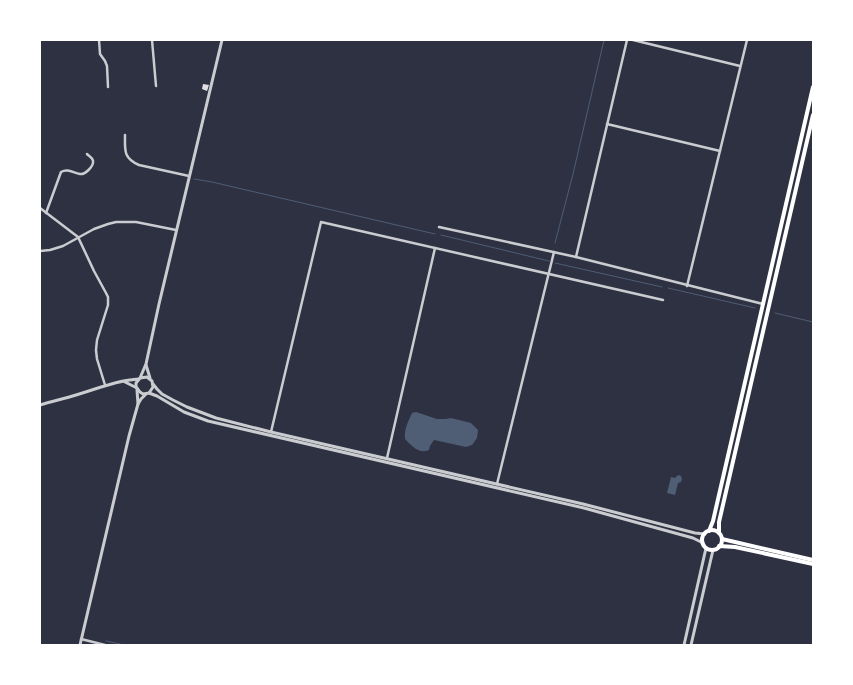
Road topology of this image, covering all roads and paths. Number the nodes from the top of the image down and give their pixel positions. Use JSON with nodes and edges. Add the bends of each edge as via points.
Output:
{"nodes":[{"id":1,"x":99,"y":40,"type":"edge"},
{"id":2,"x":152,"y":40,"type":"edge"},
{"id":3,"x":222,"y":40,"type":"edge"},
{"id":4,"x":627,"y":40,"type":"edge"},
{"id":5,"x":633,"y":40,"type":"edge"},
{"id":6,"x":747,"y":40,"type":"edge"},
{"id":7,"x":740,"y":66,"type":"junction"},
{"id":8,"x":156,"y":86,"type":"dead end"},
{"id":9,"x":108,"y":87,"type":"dead end"},
{"id":10,"x":813,"y":87,"type":"edge"},
{"id":11,"x":813,"y":115,"type":"edge"},
{"id":12,"x":607,"y":124,"type":"junction"},
{"id":13,"x":125,"y":135,"type":"dead end"},
{"id":14,"x":720,"y":151,"type":"junction"},
{"id":15,"x":87,"y":154,"type":"dead end"},
{"id":16,"x":189,"y":176,"type":"junction"},
{"id":17,"x":40,"y":208,"type":"edge"},
{"id":18,"x":46,"y":213,"type":"junction"},
{"id":19,"x":440,"y":226,"type":"dead end"},
{"id":20,"x":176,"y":230,"type":"junction"},
{"id":21,"x":78,"y":237,"type":"junction"},
{"id":22,"x":435,"y":248,"type":"junction"},
{"id":23,"x":40,"y":250,"type":"edge"},
{"id":24,"x":554,"y":252,"type":"junction"},
{"id":25,"x":576,"y":257,"type":"junction"},
{"id":26,"x":549,"y":274,"type":"junction"},
{"id":27,"x":687,"y":286,"type":"junction"},
{"id":28,"x":663,"y":300,"type":"dead end"},
{"id":29,"x":763,"y":304,"type":"junction"},
{"id":30,"x":146,"y":364,"type":"junction"},
{"id":31,"x":140,"y":378,"type":"junction"},
{"id":32,"x":150,"y":378,"type":"junction"},
{"id":33,"x":123,"y":381,"type":"junction"},
{"id":34,"x":153,"y":384,"type":"junction"},
{"id":35,"x":105,"y":385,"type":"junction"},
{"id":36,"x":137,"y":389,"type":"junction"},
{"id":37,"x":148,"y":393,"type":"junction"},
{"id":38,"x":40,"y":404,"type":"edge"},
{"id":39,"x":138,"y":404,"type":"junction"},
{"id":40,"x":271,"y":432,"type":"junction"},
{"id":41,"x":387,"y":458,"type":"junction"},
{"id":42,"x":497,"y":484,"type":"junction"},
{"id":43,"x":707,"y":532,"type":"junction"},
{"id":44,"x":719,"y":533,"type":"junction"},
{"id":45,"x":722,"y":539,"type":"junction"},
{"id":46,"x":703,"y":543,"type":"junction"},
{"id":47,"x":720,"y":546,"type":"junction"},
{"id":48,"x":706,"y":548,"type":"junction"},
{"id":49,"x":713,"y":550,"type":"junction"},
{"id":50,"x":813,"y":560,"type":"edge"},
{"id":51,"x":813,"y":564,"type":"edge"},
{"id":52,"x":81,"y":639,"type":"junction"},
{"id":53,"x":80,"y":645,"type":"edge"},
{"id":54,"x":105,"y":645,"type":"edge"},
{"id":55,"x":684,"y":645,"type":"edge"},
{"id":56,"x":691,"y":645,"type":"edge"}],
"edges":[{"from":1,"to":9,"type":"street","via":[[100,54],[107,66]]},
{"from":2,"to":8,"type":"street"},
{"from":3,"to":16,"type":"street"},
{"from":4,"to":12,"type":"street"},
{"from":5,"to":7,"type":"street"},
{"from":6,"to":7,"type":"street"},
{"from":7,"to":14,"type":"street"},
{"from":10,"to":29,"type":"main road"},
{"from":11,"to":44,"type":"main road","via":[[718,528]]},
{"from":12,"to":14,"type":"street"},
{"from":12,"to":25,"type":"street"},
{"from":13,"to":16,"type":"street","via":[[125,152],[132,162]]},
{"from":14,"to":27,"type":"street"},
{"from":15,"to":18,"type":"street","via":[[93,161],[87,172],[62,172]]},
{"from":16,"to":20,"type":"street"},
{"from":17,"to":18,"type":"street"},
{"from":18,"to":21,"type":"street"},
{"from":19,"to":24,"type":"street"},
{"from":20,"to":21,"type":"street","via":[[136,222],[116,222]]},
{"from":20,"to":30,"type":"street"},
{"from":21,"to":23,"type":"street","via":[[50,250]]},
{"from":21,"to":35,"type":"street","via":[[108,297],[96,346]]},
{"from":22,"to":26,"type":"street"},
{"from":22,"to":40,"type":"street","via":[[320,222]]},
{"from":22,"to":41,"type":"street"},
{"from":24,"to":25,"type":"street"},
{"from":24,"to":26,"type":"street"},
{"from":25,"to":27,"type":"street"},
{"from":26,"to":28,"type":"street"},
{"from":26,"to":42,"type":"street"},
{"from":27,"to":29,"type":"street"},
{"from":29,"to":43,"type":"main road","via":[[712,521]]},
{"from":30,"to":31,"type":"street"},
{"from":30,"to":32,"type":"street"},
{"from":31,"to":32,"type":"street"},
{"from":31,"to":33,"type":"street"},
{"from":31,"to":36,"type":"street","via":[[136,383]]},
{"from":32,"to":34,"type":"street"},
{"from":33,"to":35,"type":"street"},
{"from":33,"to":36,"type":"street"},
{"from":34,"to":37,"type":"street"},
{"from":34,"to":40,"type":"street","via":[[162,394],[187,407],[216,418]]},
{"from":35,"to":38,"type":"street"},
{"from":36,"to":37,"type":"street"},
{"from":36,"to":39,"type":"street"},
{"from":37,"to":39,"type":"street"},
{"from":37,"to":46,"type":"street","via":[[208,422],[584,508],[694,538]]},
{"from":39,"to":52,"type":"street"},
{"from":40,"to":41,"type":"street"},
{"from":41,"to":42,"type":"street"},
{"from":42,"to":43,"type":"street","via":[[695,533]]},
{"from":43,"to":44,"type":"main road","via":[[713,530]]},
{"from":43,"to":46,"type":"main road","via":[[702,539]]},
{"from":44,"to":45,"type":"main road"},
{"from":45,"to":47,"type":"main road"},
{"from":45,"to":50,"type":"main road"},
{"from":46,"to":48,"type":"main road"},
{"from":47,"to":49,"type":"main road"},
{"from":47,"to":51,"type":"main road"},
{"from":48,"to":49,"type":"main road"},
{"from":48,"to":55,"type":"street"},
{"from":49,"to":56,"type":"street"},
{"from":52,"to":53,"type":"street"},
{"from":52,"to":54,"type":"street"}]}
